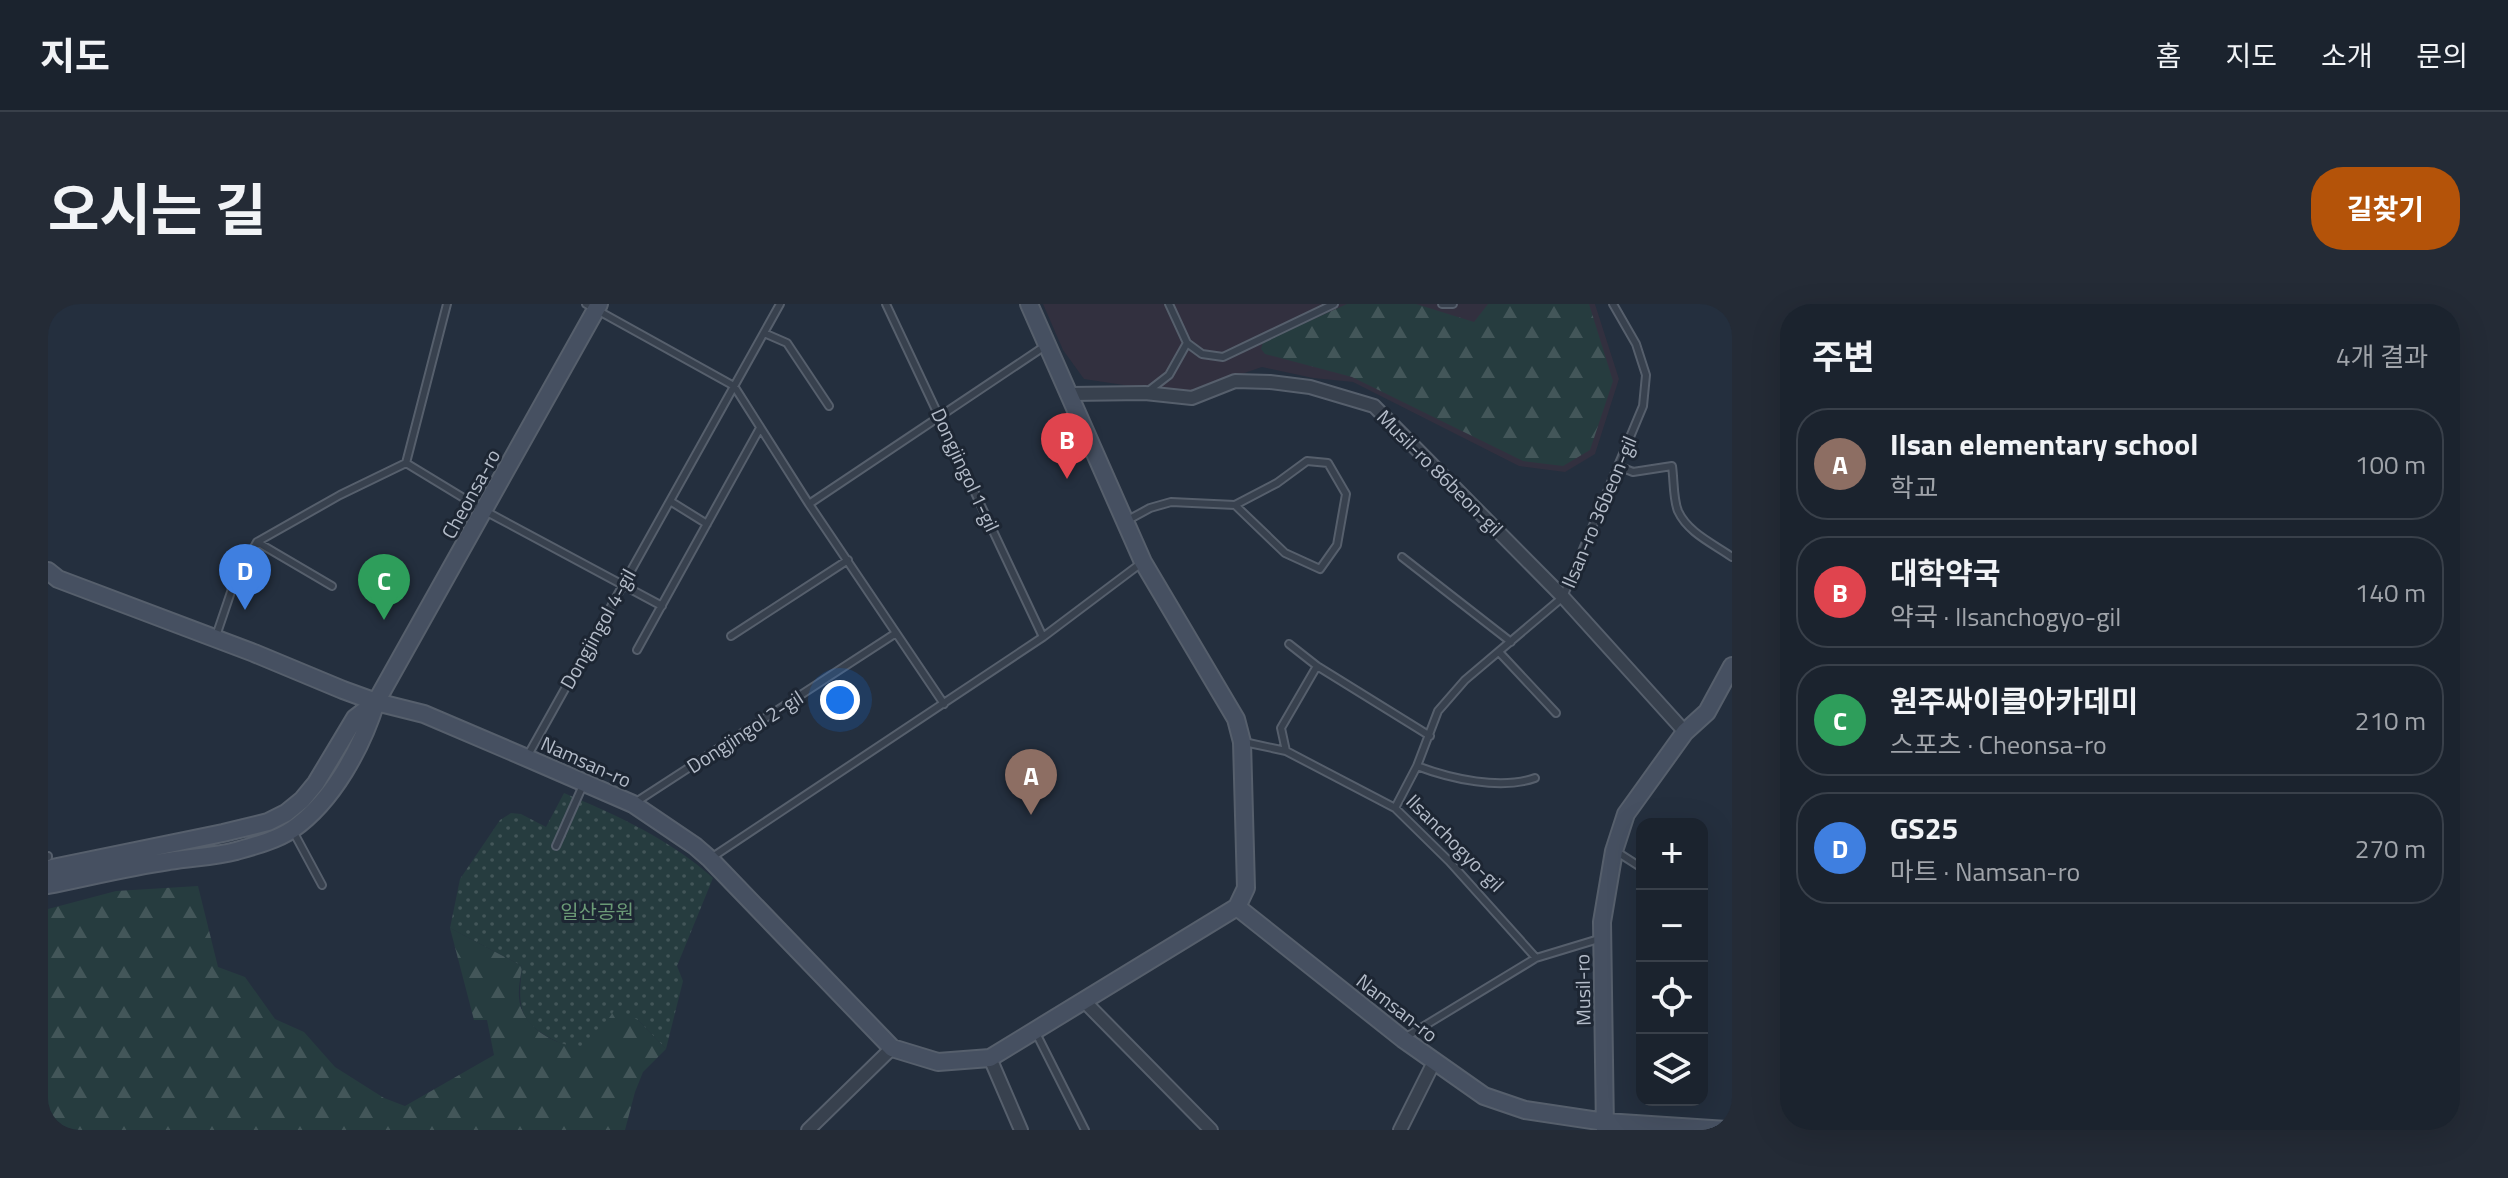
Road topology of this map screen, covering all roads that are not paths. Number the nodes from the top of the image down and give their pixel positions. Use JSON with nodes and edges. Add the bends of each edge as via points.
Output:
{"nodes":[{"id":1,"x":447,"y":304,"type":"edge"},
{"id":2,"x":780,"y":304,"type":"edge"},
{"id":3,"x":886,"y":304,"type":"edge"},
{"id":4,"x":1029,"y":304,"type":"edge"},
{"id":5,"x":1169,"y":304,"type":"edge"},
{"id":6,"x":1334,"y":304,"type":"edge"},
{"id":7,"x":1442,"y":304,"type":"edge"},
{"id":8,"x":1453,"y":304,"type":"edge"},
{"id":9,"x":1613,"y":304,"type":"edge"},
{"id":10,"x":593,"y":306,"type":"edge"},
{"id":11,"x":764,"y":333,"type":"junction"},
{"id":12,"x":1187,"y":343,"type":"junction"},
{"id":13,"x":1048,"y":344,"type":"junction"},
{"id":14,"x":734,"y":386,"type":"junction"},
{"id":15,"x":1145,"y":393,"type":"junction"},
{"id":16,"x":1070,"y":394,"type":"junction"},
{"id":17,"x":829,"y":406,"type":"dead end"},
{"id":18,"x":940,"y":415,"type":"junction"},
{"id":19,"x":760,"y":428,"type":"junction"},
{"id":20,"x":406,"y":463,"type":"junction"},
{"id":21,"x":1618,"y":466,"type":"junction"},
{"id":22,"x":670,"y":501,"type":"junction"},
{"id":23,"x":809,"y":504,"type":"junction"},
{"id":24,"x":1235,"y":505,"type":"junction"},
{"id":25,"x":485,"y":511,"type":"junction"},
{"id":26,"x":1126,"y":521,"type":"junction"},
{"id":27,"x":707,"y":524,"type":"junction"},
{"id":28,"x":257,"y":542,"type":"junction"},
{"id":29,"x":1402,"y":557,"type":"dead end"},
{"id":30,"x":1732,"y":557,"type":"edge"},
{"id":31,"x":848,"y":560,"type":"junction"},
{"id":32,"x":1143,"y":562,"type":"junction"},
{"id":33,"x":48,"y":571,"type":"edge"},
{"id":34,"x":622,"y":585,"type":"junction"},
{"id":35,"x":332,"y":586,"type":"dead end"},
{"id":36,"x":1563,"y":597,"type":"junction"},
{"id":37,"x":662,"y":606,"type":"junction"},
{"id":38,"x":896,"y":633,"type":"junction"},
{"id":39,"x":731,"y":636,"type":"dead end"},
{"id":40,"x":1043,"y":637,"type":"junction"},
{"id":41,"x":215,"y":638,"type":"junction"},
{"id":42,"x":1511,"y":642,"type":"junction"},
{"id":43,"x":1289,"y":644,"type":"dead end"},
{"id":44,"x":637,"y":650,"type":"dead end"},
{"id":45,"x":1499,"y":652,"type":"junction"},
{"id":46,"x":1317,"y":666,"type":"junction"},
{"id":47,"x":1732,"y":666,"type":"edge"},
{"id":48,"x":376,"y":702,"type":"junction"},
{"id":49,"x":944,"y":704,"type":"junction"},
{"id":50,"x":1556,"y":713,"type":"dead end"},
{"id":51,"x":1685,"y":732,"type":"junction"},
{"id":52,"x":1430,"y":736,"type":"junction"},
{"id":53,"x":1242,"y":742,"type":"junction"},
{"id":54,"x":1286,"y":751,"type":"junction"},
{"id":55,"x":527,"y":758,"type":"junction"},
{"id":56,"x":1417,"y":766,"type":"junction"},
{"id":57,"x":1535,"y":778,"type":"dead end"},
{"id":58,"x":584,"y":783,"type":"junction"},
{"id":59,"x":633,"y":804,"type":"junction"},
{"id":60,"x":1395,"y":808,"type":"junction"},
{"id":61,"x":286,"y":813,"type":"junction"},
{"id":62,"x":292,"y":829,"type":"junction"},
{"id":63,"x":556,"y":846,"type":"dead end"},
{"id":64,"x":1614,"y":851,"type":"junction"},
{"id":65,"x":710,"y":859,"type":"junction"},
{"id":66,"x":1636,"y":864,"type":"edge"},
{"id":67,"x":48,"y":869,"type":"edge"},
{"id":68,"x":48,"y":885,"type":"edge"},
{"id":69,"x":322,"y":885,"type":"dead end"},
{"id":70,"x":1237,"y":907,"type":"junction"},
{"id":71,"x":1603,"y":937,"type":"junction"},
{"id":72,"x":1536,"y":958,"type":"junction"},
{"id":73,"x":1083,"y":1000,"type":"junction"},
{"id":74,"x":1035,"y":1031,"type":"junction"},
{"id":75,"x":1403,"y":1039,"type":"junction"},
{"id":76,"x":892,"y":1048,"type":"junction"},
{"id":77,"x":990,"y":1058,"type":"junction"},
{"id":78,"x":1434,"y":1062,"type":"junction"},
{"id":79,"x":1605,"y":1126,"type":"edge"},
{"id":80,"x":808,"y":1130,"type":"edge"},
{"id":81,"x":1021,"y":1130,"type":"edge"},
{"id":82,"x":1085,"y":1130,"type":"edge"},
{"id":83,"x":1210,"y":1130,"type":"edge"},
{"id":84,"x":1400,"y":1130,"type":"edge"},
{"id":85,"x":1727,"y":1130,"type":"edge"}],
"edges":[{"from":1,"to":20,"type":"lane"},
{"from":2,"to":11,"type":"lane","name":"Dongjingol 4-gil"},
{"from":3,"to":18,"type":"lane","name":"Dongjingol 1-gil"},
{"from":4,"to":13,"type":"street"},
{"from":5,"to":12,"type":"lane"},
{"from":6,"to":12,"type":"lane","via":[[1223,357],[1202,354]]},
{"from":7,"to":8,"type":"lane"},
{"from":9,"to":21,"type":"lane","name":"Ilsan-ro 36beon-gil","via":[[1646,375],[1643,406]]},
{"from":10,"to":14,"type":"lane"},
{"from":10,"to":25,"type":"street","name":"Cheonsa-ro"},
{"from":11,"to":14,"type":"lane","name":"Dongjingol 4-gil"},
{"from":11,"to":17,"type":"lane","via":[[787,343]]},
{"from":12,"to":15,"type":"lane","via":[[1169,375]]},
{"from":13,"to":16,"type":"street"},
{"from":13,"to":18,"type":"lane"},
{"from":14,"to":19,"type":"lane"},
{"from":14,"to":22,"type":"lane","name":"Dongjingol 4-gil"},
{"from":15,"to":16,"type":"street","name":"Musil-ro 86beon-gil"},
{"from":15,"to":36,"type":"street","name":"Musil-ro 86beon-gil","via":[[1192,398],[1235,381],[1270,382],[1310,387],[1374,406]]},
{"from":16,"to":26,"type":"street"},
{"from":18,"to":23,"type":"lane"},
{"from":18,"to":40,"type":"lane","name":"Dongjingol 1-gil"},
{"from":19,"to":23,"type":"lane"},
{"from":19,"to":27,"type":"lane"},
{"from":20,"to":25,"type":"lane"},
{"from":20,"to":28,"type":"lane"},
{"from":21,"to":30,"type":"lane","via":[[1633,472],[1672,466],[1678,510],[1696,534]]},
{"from":21,"to":36,"type":"lane","name":"Ilsan-ro 36beon-gil"},
{"from":22,"to":27,"type":"lane"},
{"from":22,"to":34,"type":"lane","name":"Dongjingol 4-gil"},
{"from":23,"to":31,"type":"lane"},
{"from":24,"to":24,"type":"lane","via":[[1307,461],[1328,463],[1346,494],[1337,545],[1320,569],[1285,553]]},
{"from":24,"to":26,"type":"lane","via":[[1171,502]]},
{"from":25,"to":34,"type":"lane"},
{"from":25,"to":48,"type":"street","name":"Cheonsa-ro"},
{"from":26,"to":32,"type":"street"},
{"from":27,"to":37,"type":"lane"},
{"from":28,"to":35,"type":"lane"},
{"from":28,"to":41,"type":"lane","via":[[233,586]]},
{"from":29,"to":42,"type":"lane"},
{"from":31,"to":38,"type":"lane"},
{"from":31,"to":39,"type":"lane"},
{"from":32,"to":40,"type":"lane"},
{"from":32,"to":53,"type":"street","via":[[1236,719]]},
{"from":33,"to":41,"type":"street","name":"Namsan-ro"},
{"from":34,"to":37,"type":"lane"},
{"from":34,"to":55,"type":"lane","name":"Dongjingol 4-gil"},
{"from":36,"to":42,"type":"lane","name":"Ilsan-ro 36beon-gil"},
{"from":36,"to":51,"type":"street","name":"Musil-ro 86beon-gil"},
{"from":37,"to":44,"type":"lane"},
{"from":38,"to":49,"type":"lane"},
{"from":38,"to":59,"type":"lane","name":"Dongjingol 2-gil"},
{"from":40,"to":49,"type":"lane"},
{"from":41,"to":48,"type":"street","name":"Namsan-ro"},
{"from":42,"to":45,"type":"lane","name":"Ilsan-ro 36beon-gil"},
{"from":43,"to":46,"type":"lane"},
{"from":45,"to":50,"type":"lane"},
{"from":45,"to":52,"type":"lane","name":"Ilsan-ro 36beon-gil","via":[[1438,711]]},
{"from":46,"to":52,"type":"lane"},
{"from":46,"to":54,"type":"lane","via":[[1281,728]]},
{"from":47,"to":51,"type":"street","name":"Musil-ro","via":[[1707,712]]},
{"from":48,"to":55,"type":"street","name":"Namsan-ro","via":[[424,714]]},
{"from":48,"to":61,"type":"street","name":"Cheonsa-ro","via":[[355,718],[316,783]]},
{"from":48,"to":62,"type":"street","name":"Cheonsa-ro","via":[[337,780]]},
{"from":49,"to":65,"type":"lane"},
{"from":51,"to":64,"type":"street","name":"Musil-ro","via":[[1626,814]]},
{"from":52,"to":56,"type":"lane","name":"Ilsan-ro 36beon-gil"},
{"from":53,"to":54,"type":"lane","name":"Ilsanchogyo-gil"},
{"from":53,"to":70,"type":"street","via":[[1246,888]]},
{"from":54,"to":60,"type":"lane","name":"Ilsanchogyo-gil"},
{"from":55,"to":58,"type":"street","name":"Namsan-ro"},
{"from":56,"to":57,"type":"lane","via":[[1449,778],[1520,783]]},
{"from":56,"to":60,"type":"lane","name":"Ilsan-ro 36beon-gil"},
{"from":58,"to":59,"type":"street","name":"Namsan-ro"},
{"from":58,"to":63,"type":"lane"},
{"from":59,"to":65,"type":"street","name":"Namsan-ro"},
{"from":60,"to":72,"type":"lane","name":"Ilsanchogyo-gil"},
{"from":61,"to":62,"type":"street"},
{"from":61,"to":67,"type":"street","name":"Cheonsa-ro","via":[[223,833]]},
{"from":62,"to":68,"type":"street","name":"Cheonsa-ro","via":[[234,852]]},
{"from":62,"to":69,"type":"lane"},
{"from":64,"to":66,"type":"lane"},
{"from":64,"to":71,"type":"street","name":"Musil-ro"},
{"from":65,"to":76,"type":"street","name":"Namsan-ro"},
{"from":70,"to":73,"type":"street","name":"Namsan-ro"},
{"from":70,"to":75,"type":"street","name":"Namsan-ro"},
{"from":71,"to":72,"type":"lane"},
{"from":71,"to":79,"type":"street","name":"Musil-ro"},
{"from":72,"to":75,"type":"lane"},
{"from":73,"to":74,"type":"street","name":"Namsan-ro"},
{"from":73,"to":83,"type":"street"},
{"from":74,"to":77,"type":"street","name":"Namsan-ro"},
{"from":74,"to":82,"type":"lane"},
{"from":75,"to":78,"type":"street","name":"Namsan-ro"},
{"from":76,"to":77,"type":"street","name":"Namsan-ro","via":[[938,1062]]},
{"from":76,"to":80,"type":"street"},
{"from":77,"to":81,"type":"street"},
{"from":78,"to":79,"type":"street","name":"Namsan-ro","via":[[1484,1096]]},
{"from":78,"to":84,"type":"street"},
{"from":79,"to":85,"type":"street","name":"Namsan-ro"}]}
